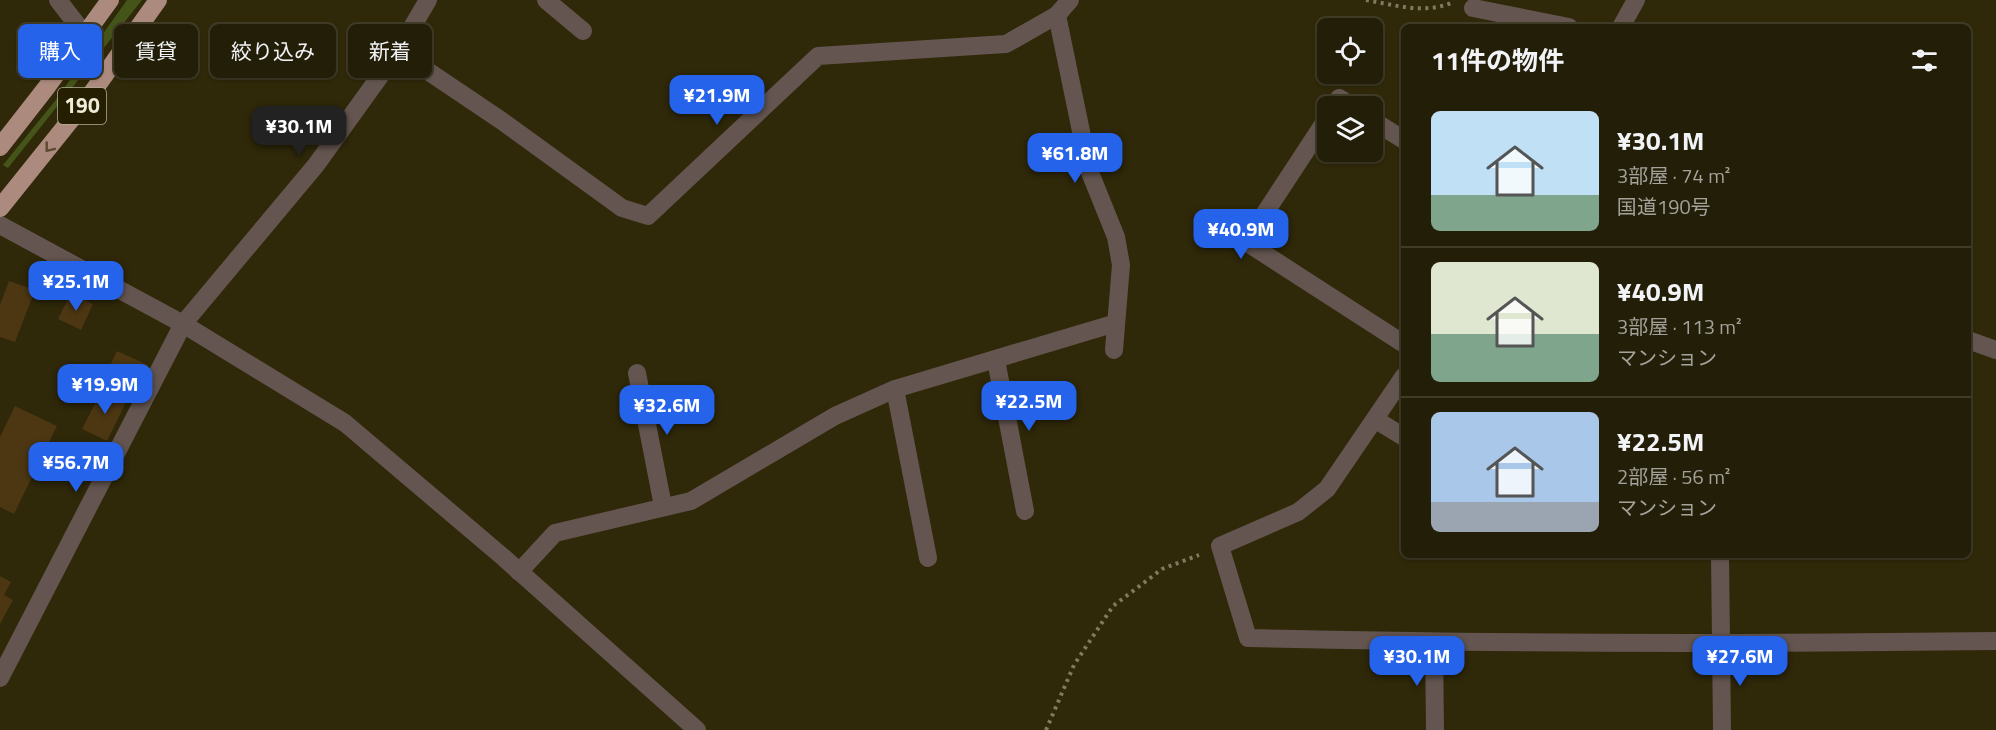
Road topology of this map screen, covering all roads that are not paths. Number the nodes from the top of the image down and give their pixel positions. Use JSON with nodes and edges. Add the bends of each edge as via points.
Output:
{"nodes":[{"id":1,"x":58,"y":0,"type":"edge"},
{"id":2,"x":110,"y":0,"type":"edge"},
{"id":3,"x":159,"y":0,"type":"edge"},
{"id":4,"x":428,"y":0,"type":"edge"},
{"id":5,"x":546,"y":0,"type":"edge"},
{"id":6,"x":1070,"y":0,"type":"edge"},
{"id":7,"x":1636,"y":0,"type":"edge"},
{"id":8,"x":1473,"y":8,"type":"dead end"},
{"id":9,"x":1057,"y":15,"type":"junction"},
{"id":10,"x":77,"y":24,"type":"edge"},
{"id":11,"x":92,"y":24,"type":"edge"},
{"id":12,"x":414,"y":24,"type":"edge"},
{"id":13,"x":1554,"y":24,"type":"edge"},
{"id":14,"x":1623,"y":24,"type":"edge"},
{"id":15,"x":583,"y":31,"type":"dead end"},
{"id":16,"x":432,"y":74,"type":"edge"},
{"id":17,"x":52,"y":78,"type":"edge"},
{"id":18,"x":379,"y":78,"type":"edge"},
{"id":19,"x":1383,"y":127,"type":"edge"},
{"id":20,"x":1317,"y":134,"type":"edge"},
{"id":21,"x":1401,"y":138,"type":"edge"},
{"id":22,"x":0,"y":147,"type":"edge"},
{"id":23,"x":0,"y":208,"type":"edge"},
{"id":24,"x":0,"y":225,"type":"edge"},
{"id":25,"x":1116,"y":323,"type":"junction"},
{"id":26,"x":183,"y":324,"type":"junction"},
{"id":27,"x":1971,"y":341,"type":"edge"},
{"id":28,"x":1401,"y":342,"type":"edge"},
{"id":29,"x":1114,"y":350,"type":"dead end"},
{"id":30,"x":1996,"y":350,"type":"edge"},
{"id":31,"x":996,"y":360,"type":"junction"},
{"id":32,"x":637,"y":373,"type":"dead end"},
{"id":33,"x":1401,"y":381,"type":"edge"},
{"id":34,"x":895,"y":389,"type":"junction"},
{"id":35,"x":1376,"y":420,"type":"junction"},
{"id":36,"x":1401,"y":435,"type":"edge"},
{"id":37,"x":663,"y":506,"type":"junction"},
{"id":38,"x":1025,"y":511,"type":"dead end"},
{"id":39,"x":928,"y":558,"type":"dead end"},
{"id":40,"x":1720,"y":558,"type":"edge"},
{"id":41,"x":519,"y":572,"type":"junction"},
{"id":42,"x":1996,"y":641,"type":"edge"},
{"id":43,"x":1434,"y":643,"type":"junction"},
{"id":44,"x":1722,"y":644,"type":"junction"},
{"id":45,"x":0,"y":678,"type":"edge"},
{"id":46,"x":697,"y":730,"type":"edge"},
{"id":47,"x":1435,"y":730,"type":"edge"},
{"id":48,"x":1722,"y":730,"type":"edge"}],
"edges":[{"from":1,"to":10,"type":"street"},
{"from":2,"to":11,"type":"highway","number":"190"},
{"from":3,"to":23,"type":"highway","number":"190","one_way":true,"via":[[89,97]]},
{"from":4,"to":12,"type":"street"},
{"from":5,"to":15,"type":"street"},
{"from":6,"to":9,"type":"street"},
{"from":7,"to":14,"type":"street"},
{"from":8,"to":13,"type":"street"},
{"from":9,"to":16,"type":"street","via":[[1006,44],[818,56],[648,216],[622,208]]},
{"from":9,"to":25,"type":"street","via":[[1089,170],[1116,237],[1121,265]]},
{"from":17,"to":22,"type":"highway","number":"190"},
{"from":18,"to":26,"type":"street","via":[[316,165]]},
{"from":19,"to":21,"type":"street"},
{"from":20,"to":28,"type":"street","via":[[1246,242]]},
{"from":24,"to":26,"type":"street"},
{"from":25,"to":29,"type":"street"},
{"from":25,"to":31,"type":"street"},
{"from":26,"to":41,"type":"street","via":[[345,423]]},
{"from":26,"to":45,"type":"street"},
{"from":27,"to":30,"type":"street"},
{"from":31,"to":34,"type":"street"},
{"from":31,"to":38,"type":"street"},
{"from":32,"to":37,"type":"street"},
{"from":33,"to":35,"type":"street"},
{"from":34,"to":37,"type":"street","via":[[835,416],[691,501]]},
{"from":34,"to":39,"type":"street"},
{"from":35,"to":36,"type":"street"},
{"from":35,"to":43,"type":"street","via":[[1328,489],[1298,512],[1220,546],[1248,638]]},
{"from":37,"to":41,"type":"street","via":[[555,533]]},
{"from":40,"to":44,"type":"street"},
{"from":41,"to":46,"type":"street"},
{"from":42,"to":44,"type":"street"},
{"from":43,"to":44,"type":"street"},
{"from":43,"to":47,"type":"street"},
{"from":44,"to":48,"type":"street"}]}
